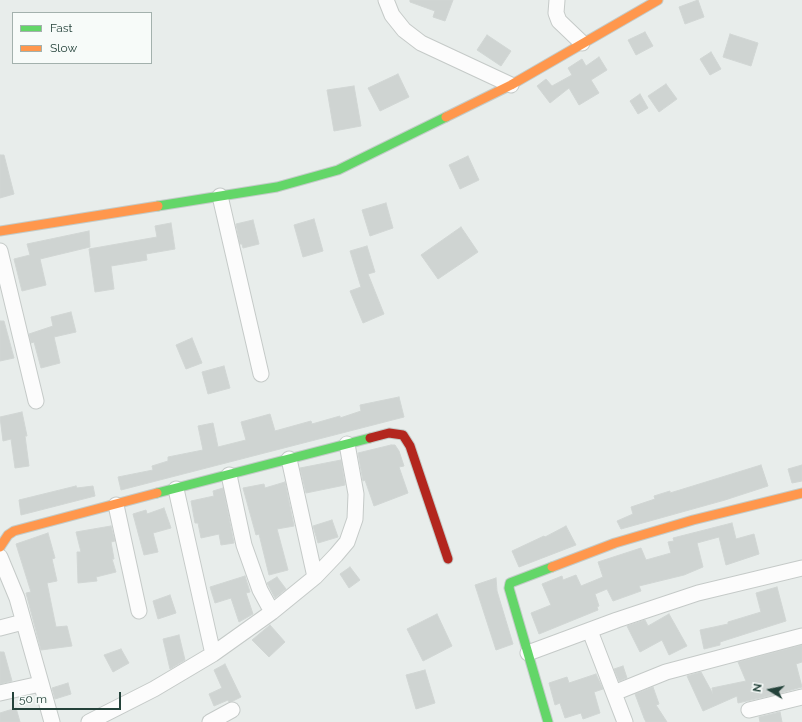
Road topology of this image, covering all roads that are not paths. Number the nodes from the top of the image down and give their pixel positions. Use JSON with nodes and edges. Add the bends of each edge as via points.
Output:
{"nodes":[{"id":1,"x":386,"y":0,"type":"edge"},
{"id":2,"x":557,"y":0,"type":"edge"},
{"id":3,"x":658,"y":0,"type":"edge"},
{"id":4,"x":582,"y":43,"type":"junction"},
{"id":5,"x":511,"y":85,"type":"junction"},
{"id":6,"x":220,"y":196,"type":"junction"},
{"id":7,"x":0,"y":231,"type":"edge"},
{"id":8,"x":0,"y":251,"type":"edge"},
{"id":9,"x":261,"y":374,"type":"dead end"},
{"id":10,"x":36,"y":402,"type":"dead end"},
{"id":11,"x":347,"y":444,"type":"junction"},
{"id":12,"x":289,"y":459,"type":"junction"},
{"id":13,"x":229,"y":475,"type":"junction"},
{"id":14,"x":176,"y":489,"type":"junction"},
{"id":15,"x":802,"y":493,"type":"edge"},
{"id":16,"x":116,"y":505,"type":"junction"},
{"id":17,"x":0,"y":547,"type":"edge"},
{"id":18,"x":0,"y":557,"type":"edge"},
{"id":19,"x":448,"y":559,"type":"dead end"},
{"id":20,"x":802,"y":568,"type":"edge"},
{"id":21,"x":315,"y":577,"type":"junction"},
{"id":22,"x":139,"y":611,"type":"dead end"},
{"id":23,"x":272,"y":612,"type":"junction"},
{"id":24,"x":23,"y":622,"type":"junction"},
{"id":25,"x":0,"y":628,"type":"edge"},
{"id":26,"x":590,"y":631,"type":"junction"},
{"id":27,"x":802,"y":636,"type":"edge"},
{"id":28,"x":528,"y":653,"type":"junction"},
{"id":29,"x":213,"y":654,"type":"junction"},
{"id":30,"x":40,"y":684,"type":"junction"},
{"id":31,"x":614,"y":693,"type":"junction"},
{"id":32,"x":0,"y":694,"type":"edge"},
{"id":33,"x":802,"y":697,"type":"edge"},
{"id":34,"x":232,"y":710,"type":"dead end"},
{"id":35,"x":749,"y":710,"type":"dead end"},
{"id":36,"x":52,"y":722,"type":"edge"},
{"id":37,"x":89,"y":722,"type":"edge"},
{"id":38,"x":210,"y":722,"type":"edge"},
{"id":39,"x":548,"y":722,"type":"edge"},
{"id":40,"x":625,"y":722,"type":"edge"}],
"edges":[{"from":1,"to":5,"type":"street","via":[[404,30],[421,43]]},
{"from":2,"to":4,"type":"street","via":[[556,13],[559,21]]},
{"from":3,"to":4,"type":"street"},
{"from":4,"to":5,"type":"street"},
{"from":5,"to":6,"type":"street","via":[[338,170],[295,183]]},
{"from":6,"to":7,"type":"street"},
{"from":6,"to":9,"type":"street"},
{"from":8,"to":10,"type":"street"},
{"from":11,"to":12,"type":"street"},
{"from":11,"to":19,"type":"street","via":[[389,433],[403,435],[408,440]]},
{"from":11,"to":21,"type":"street","via":[[356,494],[355,519],[347,542]]},
{"from":12,"to":13,"type":"street"},
{"from":12,"to":21,"type":"street"},
{"from":13,"to":14,"type":"street"},
{"from":13,"to":23,"type":"street","via":[[244,545],[260,590]]},
{"from":14,"to":16,"type":"street"},
{"from":14,"to":29,"type":"street"},
{"from":15,"to":28,"type":"street","via":[[622,541],[512,581],[509,588]]},
{"from":16,"to":17,"type":"street","via":[[14,531]]},
{"from":16,"to":22,"type":"street"},
{"from":18,"to":24,"type":"street","via":[[11,581]]},
{"from":20,"to":26,"type":"street","via":[[698,593]]},
{"from":21,"to":23,"type":"street"},
{"from":23,"to":29,"type":"street"},
{"from":24,"to":25,"type":"street"},
{"from":24,"to":30,"type":"street"},
{"from":26,"to":28,"type":"street"},
{"from":26,"to":31,"type":"street"},
{"from":27,"to":31,"type":"street","via":[[666,672]]},
{"from":28,"to":39,"type":"street"},
{"from":29,"to":37,"type":"street","via":[[154,689]]},
{"from":30,"to":32,"type":"street"},
{"from":30,"to":36,"type":"street"},
{"from":31,"to":40,"type":"street"},
{"from":33,"to":35,"type":"street"},
{"from":34,"to":38,"type":"street"}]}
